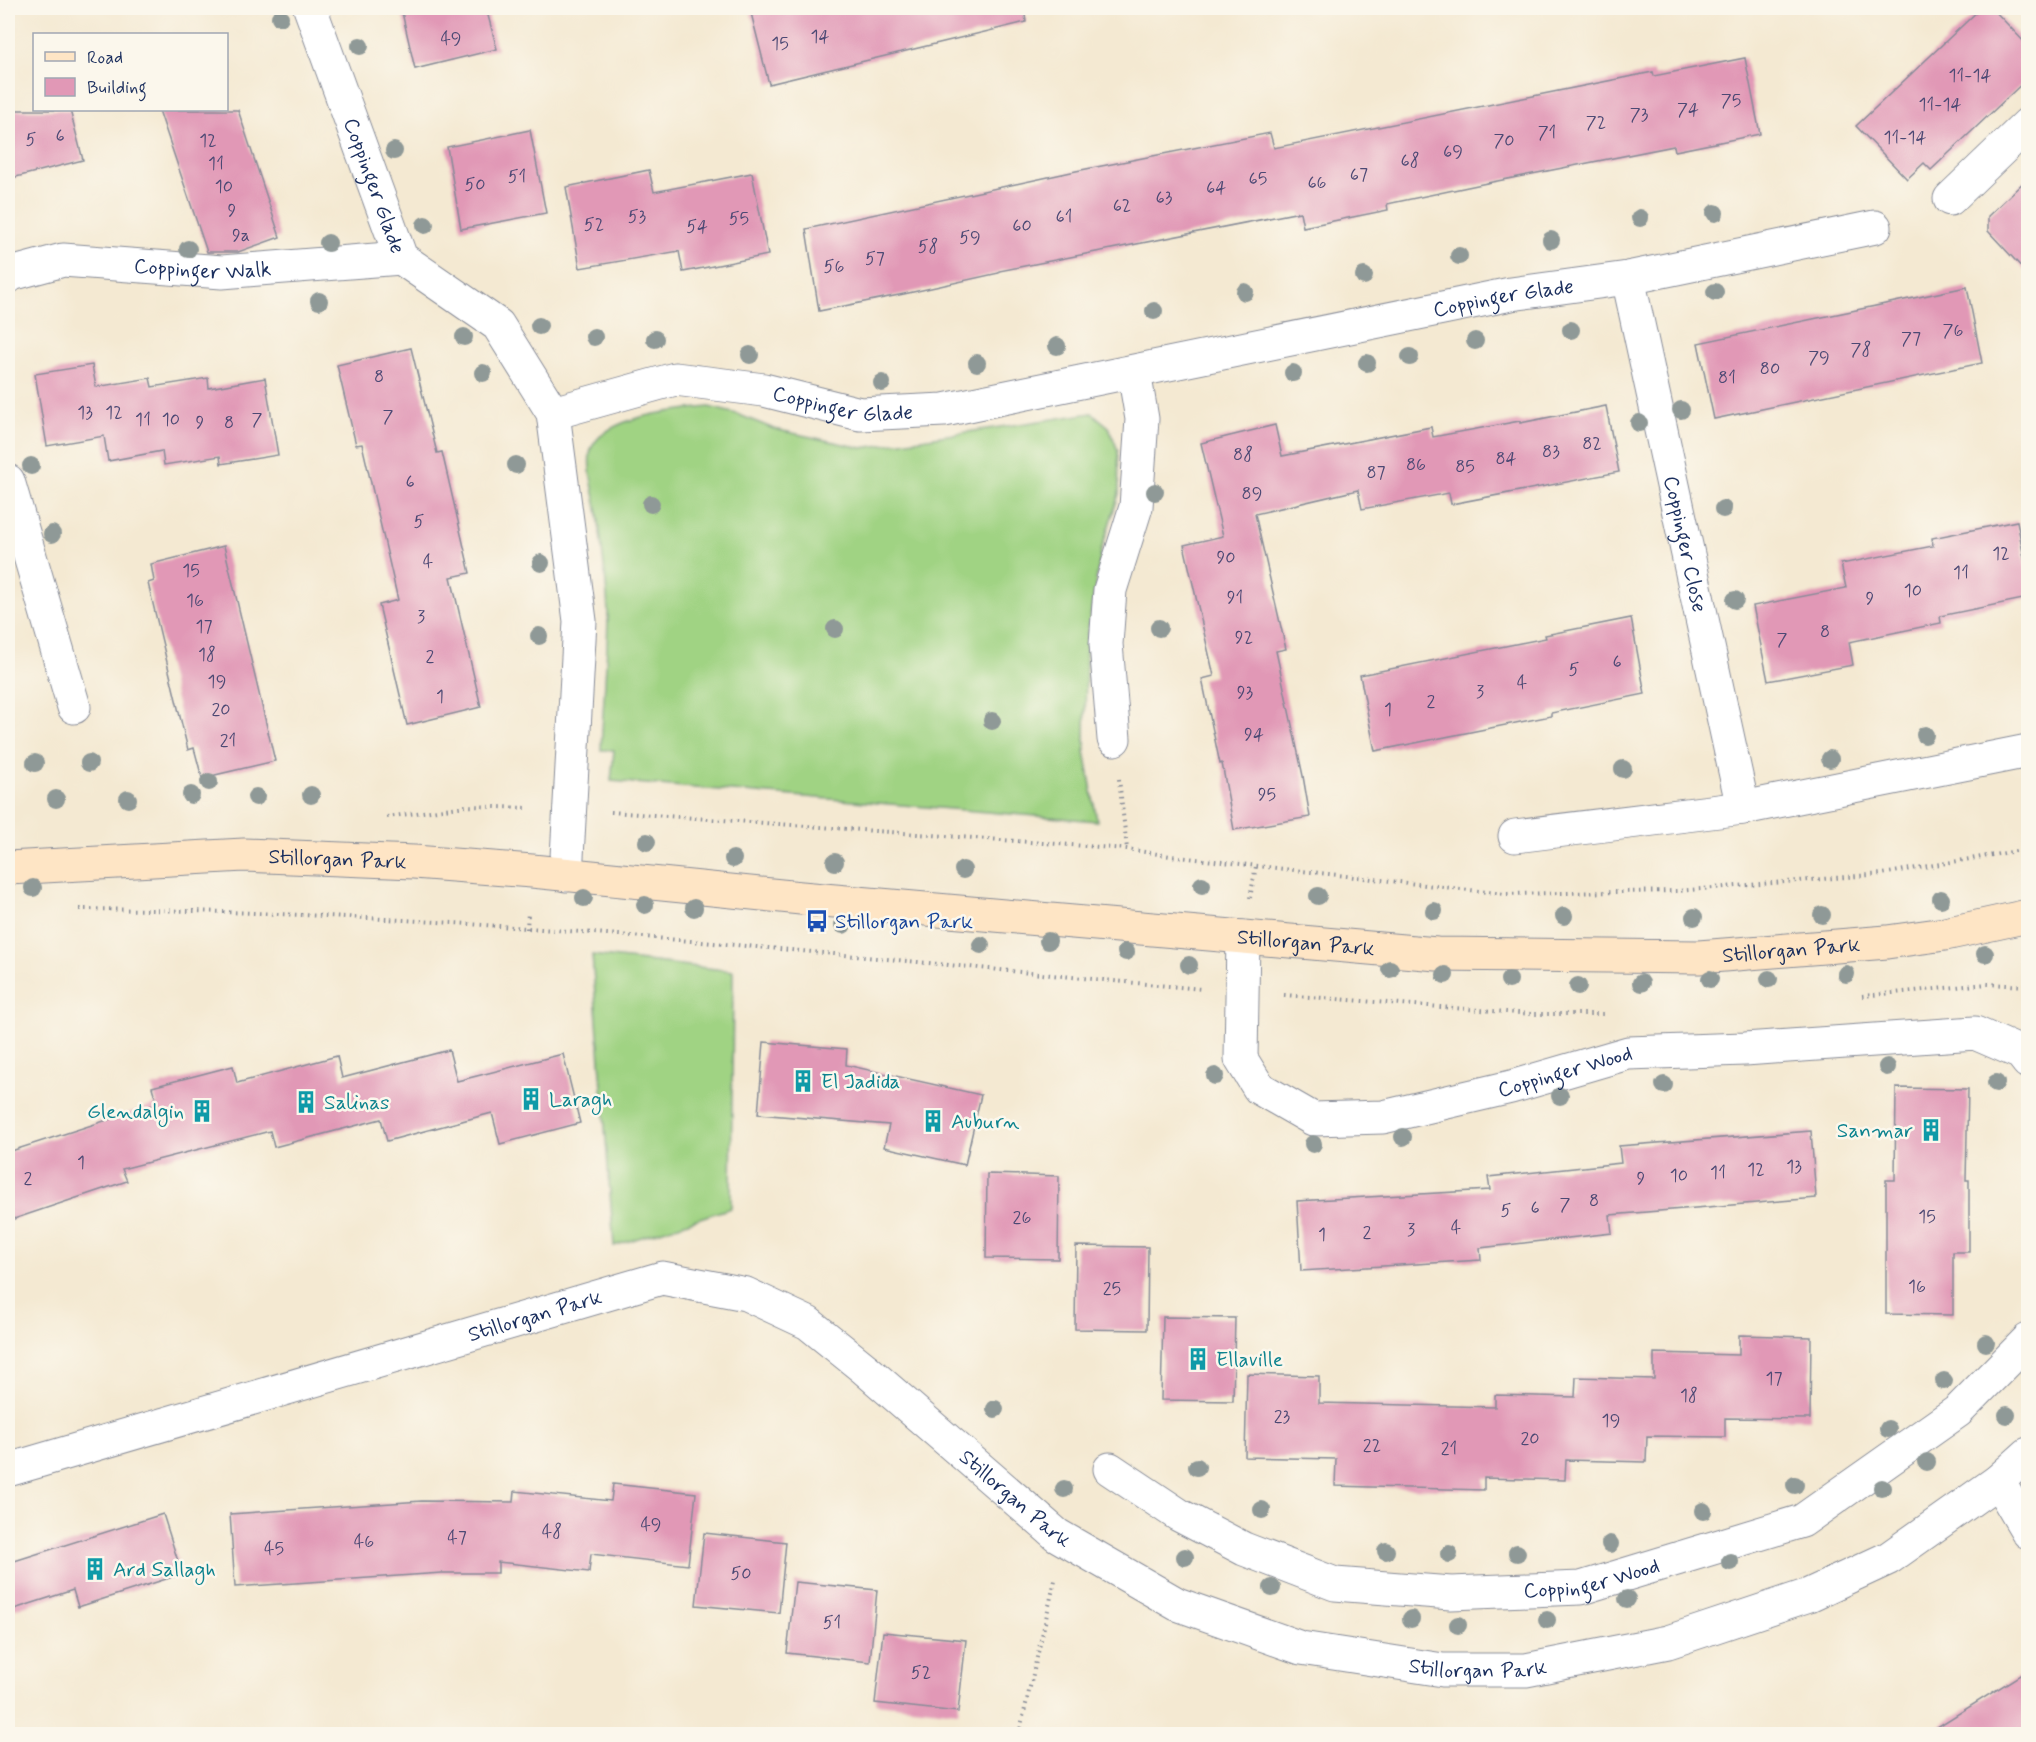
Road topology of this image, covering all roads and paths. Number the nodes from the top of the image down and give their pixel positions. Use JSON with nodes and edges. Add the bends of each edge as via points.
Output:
{"nodes":[{"id":1,"x":310,"y":8,"type":"edge"},
{"id":2,"x":2028,"y":124,"type":"edge"},
{"id":3,"x":1950,"y":199,"type":"dead end"},
{"id":4,"x":1875,"y":227,"type":"dead end"},
{"id":5,"x":401,"y":258,"type":"junction"},
{"id":6,"x":8,"y":277,"type":"edge"},
{"id":7,"x":1628,"y":278,"type":"junction"},
{"id":8,"x":1134,"y":372,"type":"junction"},
{"id":9,"x":552,"y":413,"type":"junction"},
{"id":10,"x":8,"y":481,"type":"edge"},
{"id":11,"x":74,"y":707,"type":"dead end"},
{"id":12,"x":1114,"y":739,"type":"joint"},
{"id":13,"x":2028,"y":751,"type":"edge"},
{"id":14,"x":1743,"y":808,"type":"junction"},
{"id":15,"x":569,"y":810,"type":"junction"},
{"id":16,"x":383,"y":817,"type":"dead end"},
{"id":17,"x":1515,"y":836,"type":"dead end"},
{"id":18,"x":1127,"y":849,"type":"junction"},
{"id":19,"x":2028,"y":849,"type":"edge"},
{"id":20,"x":8,"y":867,"type":"edge"},
{"id":21,"x":566,"y":875,"type":"junction"},
{"id":22,"x":78,"y":909,"type":"dead end"},
{"id":23,"x":2028,"y":916,"type":"edge"},
{"id":24,"x":1244,"y":937,"type":"junction"},
{"id":25,"x":2028,"y":987,"type":"edge"},
{"id":26,"x":1241,"y":992,"type":"junction"},
{"id":27,"x":1857,"y":997,"type":"dead end"},
{"id":28,"x":1609,"y":1014,"type":"dead end"},
{"id":29,"x":2028,"y":1062,"type":"edge"},
{"id":30,"x":2028,"y":1340,"type":"edge"},
{"id":31,"x":2028,"y":1454,"type":"edge"},
{"id":32,"x":1110,"y":1469,"type":"dead end"},
{"id":33,"x":8,"y":1470,"type":"edge"},
{"id":34,"x":1998,"y":1481,"type":"junction"},
{"id":35,"x":2028,"y":1532,"type":"edge"},
{"id":36,"x":1057,"y":1535,"type":"junction"},
{"id":37,"x":1018,"y":1734,"type":"edge"}],
"edges":[{"from":1,"to":5,"type":"street","name":"Coppinger Glade"},
{"from":2,"to":3,"type":"street"},
{"from":4,"to":7,"type":"street","name":"Coppinger Glade"},
{"from":5,"to":6,"type":"street","name":"Coppinger Walk","via":[[222,272],[63,260]]},
{"from":5,"to":9,"type":"street","name":"Coppinger Glade","via":[[498,325]]},
{"from":7,"to":8,"type":"street","name":"Coppinger Glade","via":[[1511,294]]},
{"from":7,"to":14,"type":"street","name":"Coppinger Close"},
{"from":8,"to":9,"type":"street","name":"Coppinger Glade","via":[[944,410],[860,414],[764,390],[675,379]]},
{"from":8,"to":12,"type":"street","via":[[1142,419],[1136,507],[1110,590],[1106,644]]},
{"from":9,"to":15,"type":"street","name":"Coppinger Glade","via":[[580,621]]},
{"from":10,"to":11,"type":"street"},
{"from":12,"to":18,"type":"path"},
{"from":13,"to":14,"type":"street"},
{"from":14,"to":17,"type":"street"},
{"from":15,"to":16,"type":"path","via":[[475,806]]},
{"from":15,"to":18,"type":"path"},
{"from":15,"to":21,"type":"street","name":"Coppinger Glade"},
{"from":18,"to":19,"type":"path","via":[[1505,894],[1677,891],[1882,874]]},
{"from":20,"to":21,"type":"main road","name":"Stillorgan Park","via":[[244,855],[414,862]]},
{"from":21,"to":24,"type":"main road","name":"Stillorgan Park"},
{"from":22,"to":26,"type":"path","via":[[202,910],[442,922],[753,946]]},
{"from":23,"to":24,"type":"main road","name":"Stillorgan Park","via":[[1887,942],[1699,957],[1437,954]]},
{"from":24,"to":26,"type":"street","name":"Coppinger Wood"},
{"from":25,"to":27,"type":"path","via":[[1987,984]]},
{"from":26,"to":28,"type":"path","via":[[1532,1014]]},
{"from":26,"to":29,"type":"street","name":"Coppinger Wood","via":[[1241,1059],[1259,1088],[1313,1119],[1383,1117],[1511,1087],[1628,1053],[1975,1033],[2021,1053]]},
{"from":30,"to":32,"type":"street","name":"Coppinger Wood","via":[[1958,1411],[1802,1521],[1581,1588],[1450,1593],[1335,1584],[1244,1549],[1179,1515]]},
{"from":31,"to":34,"type":"street","name":"Stillorgan Park"},
{"from":33,"to":36,"type":"street","name":"Stillorgan Park","via":[[662,1278],[746,1294],[808,1323]]},
{"from":34,"to":35,"type":"street"},
{"from":34,"to":36,"type":"street","name":"Stillorgan Park","via":[[1889,1558],[1809,1595],[1668,1642],[1526,1670],[1443,1670],[1301,1648],[1177,1605]]},
{"from":36,"to":37,"type":"path","via":[[1055,1578]]}]}
